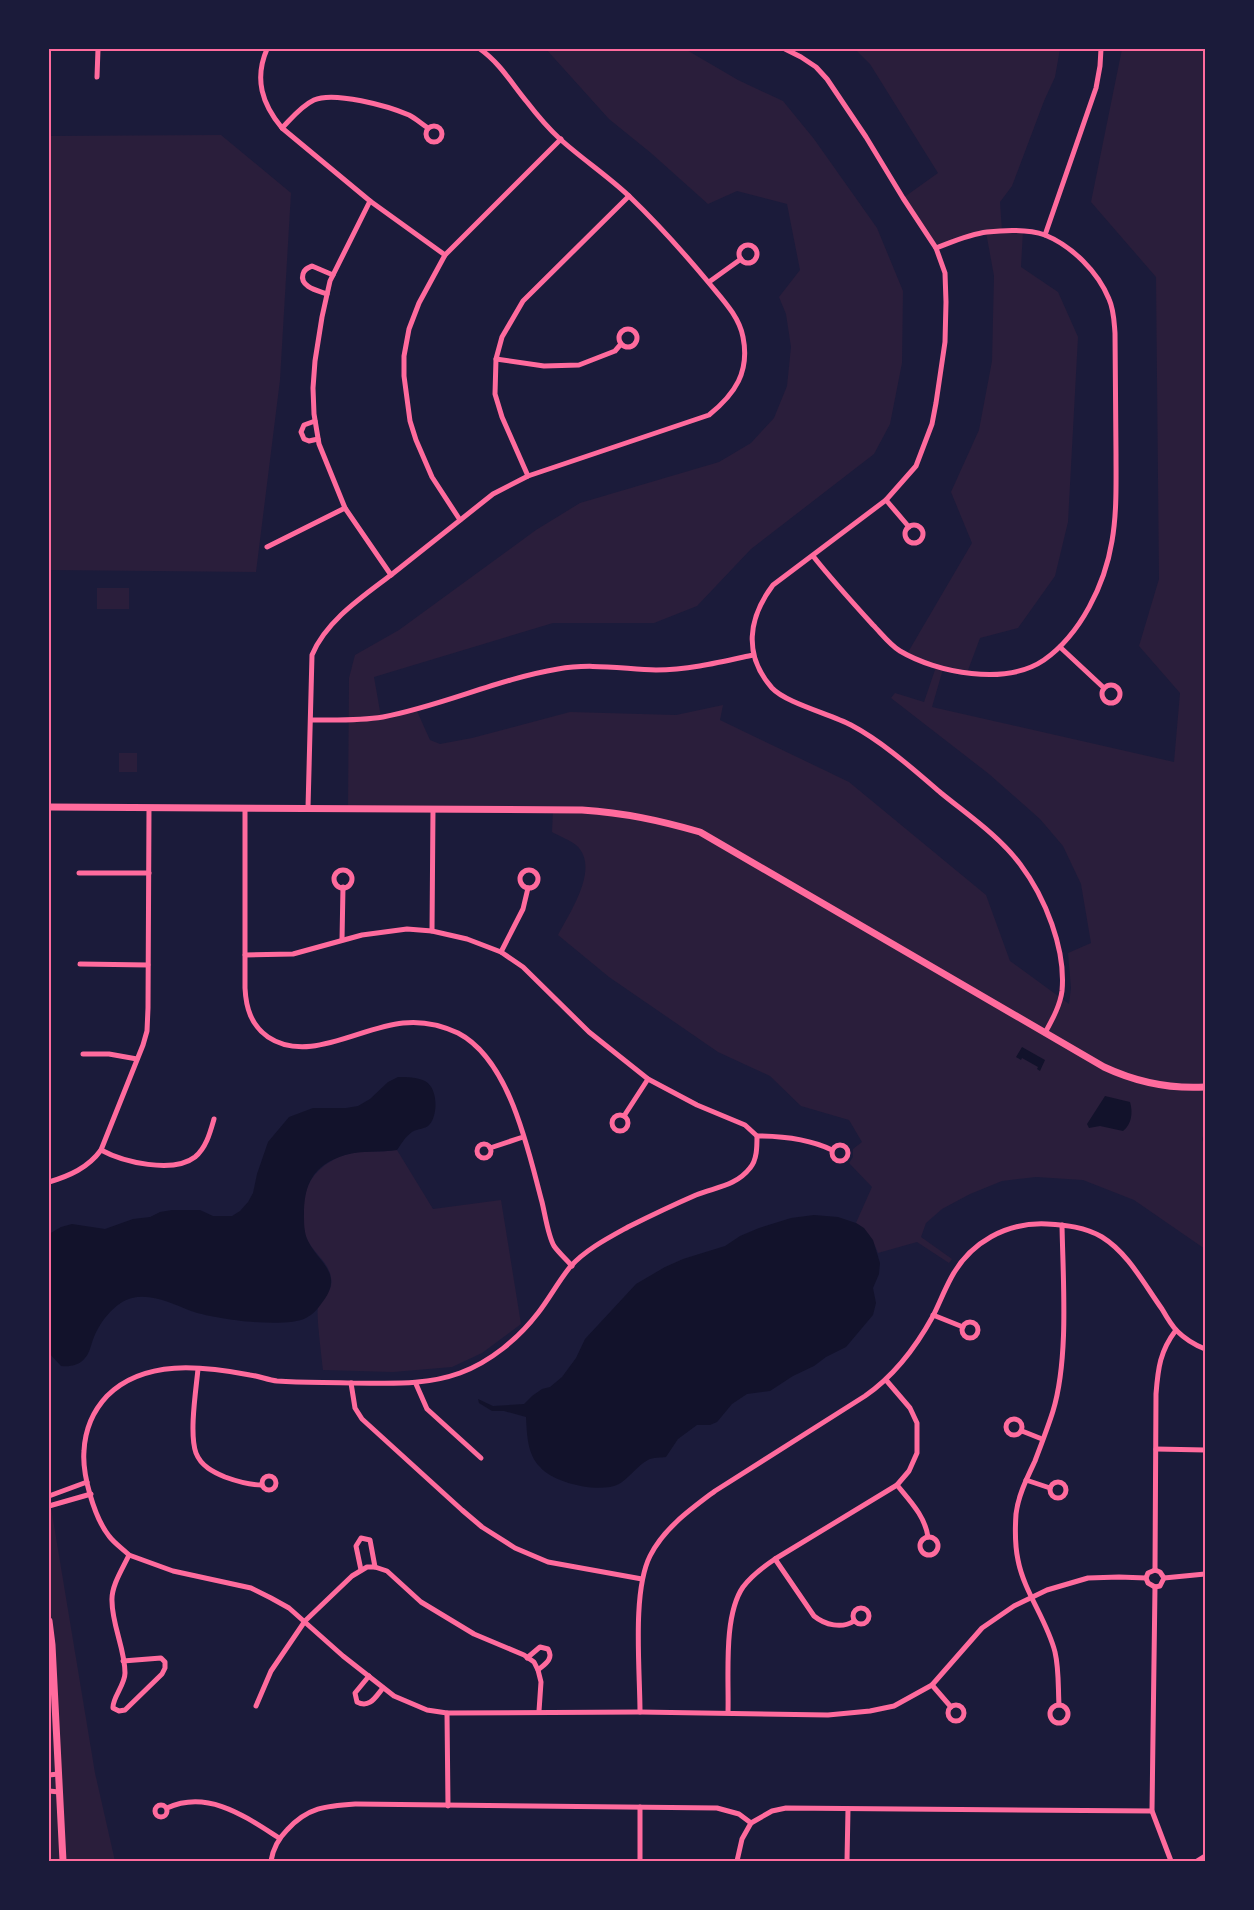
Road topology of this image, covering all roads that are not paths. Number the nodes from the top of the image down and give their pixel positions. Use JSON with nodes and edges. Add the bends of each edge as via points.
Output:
{"nodes":[{"id":1,"x":98,"y":49,"type":"edge"},
{"id":2,"x":267,"y":49,"type":"edge"},
{"id":3,"x":480,"y":49,"type":"edge"},
{"id":4,"x":785,"y":49,"type":"edge"},
{"id":5,"x":1101,"y":49,"type":"edge"},
{"id":6,"x":97,"y":77,"type":"dead end"},
{"id":7,"x":282,"y":128,"type":"junction"},
{"id":8,"x":428,"y":128,"type":"dead end"},
{"id":9,"x":561,"y":139,"type":"junction"},
{"id":10,"x":629,"y":196,"type":"junction"},
{"id":11,"x":370,"y":201,"type":"junction"},
{"id":12,"x":1045,"y":235,"type":"junction"},
{"id":13,"x":936,"y":248,"type":"junction"},
{"id":14,"x":445,"y":255,"type":"junction"},
{"id":15,"x":741,"y":259,"type":"dead end"},
{"id":16,"x":333,"y":276,"type":"junction"},
{"id":17,"x":708,"y":282,"type":"junction"},
{"id":18,"x":327,"y":294,"type":"junction"},
{"id":19,"x":621,"y":344,"type":"dead end"},
{"id":20,"x":496,"y":359,"type":"junction"},
{"id":21,"x":315,"y":421,"type":"junction"},
{"id":22,"x":318,"y":438,"type":"junction"},
{"id":23,"x":528,"y":476,"type":"junction"},
{"id":24,"x":886,"y":500,"type":"junction"},
{"id":25,"x":345,"y":508,"type":"junction"},
{"id":26,"x":460,"y":520,"type":"junction"},
{"id":27,"x":909,"y":527,"type":"dead end"},
{"id":28,"x":266,"y":546,"type":"dead end"},
{"id":29,"x":813,"y":556,"type":"junction"},
{"id":30,"x":391,"y":575,"type":"junction"},
{"id":31,"x":1060,"y":647,"type":"junction"},
{"id":32,"x":753,"y":656,"type":"junction"},
{"id":33,"x":1104,"y":688,"type":"dead end"},
{"id":34,"x":311,"y":720,"type":"junction"},
{"id":35,"x":49,"y":807,"type":"edge"},
{"id":36,"x":149,"y":808,"type":"junction"},
{"id":37,"x":245,"y":808,"type":"junction"},
{"id":38,"x":308,"y":808,"type":"junction"},
{"id":39,"x":433,"y":809,"type":"junction"},
{"id":40,"x":79,"y":873,"type":"dead end"},
{"id":41,"x":149,"y":873,"type":"junction"},
{"id":42,"x":343,"y":887,"type":"dead end"},
{"id":43,"x":528,"y":888,"type":"dead end"},
{"id":44,"x":432,"y":931,"type":"junction"},
{"id":45,"x":342,"y":940,"type":"junction"},
{"id":46,"x":501,"y":952,"type":"junction"},
{"id":47,"x":246,"y":955,"type":"junction"},
{"id":48,"x":80,"y":964,"type":"dead end"},
{"id":49,"x":148,"y":965,"type":"junction"},
{"id":50,"x":1045,"y":1033,"type":"junction"},
{"id":51,"x":83,"y":1054,"type":"dead end"},
{"id":52,"x":137,"y":1059,"type":"junction"},
{"id":53,"x":648,"y":1079,"type":"junction"},
{"id":54,"x":1205,"y":1086,"type":"edge"},
{"id":55,"x":624,"y":1116,"type":"dead end"},
{"id":56,"x":214,"y":1119,"type":"dead end"},
{"id":57,"x":757,"y":1136,"type":"junction"},
{"id":58,"x":523,"y":1137,"type":"junction"},
{"id":59,"x":490,"y":1148,"type":"dead end"},
{"id":60,"x":101,"y":1150,"type":"junction"},
{"id":61,"x":832,"y":1150,"type":"dead end"},
{"id":62,"x":49,"y":1182,"type":"edge"},
{"id":63,"x":1062,"y":1225,"type":"junction"},
{"id":64,"x":572,"y":1266,"type":"junction"},
{"id":65,"x":933,"y":1315,"type":"junction"},
{"id":66,"x":963,"y":1327,"type":"dead end"},
{"id":67,"x":1176,"y":1330,"type":"junction"},
{"id":68,"x":1205,"y":1349,"type":"edge"},
{"id":69,"x":198,"y":1368,"type":"junction"},
{"id":70,"x":886,"y":1380,"type":"junction"},
{"id":71,"x":351,"y":1383,"type":"junction"},
{"id":72,"x":416,"y":1384,"type":"junction"},
{"id":73,"x":1022,"y":1431,"type":"dead end"},
{"id":74,"x":1042,"y":1439,"type":"junction"},
{"id":75,"x":1156,"y":1449,"type":"junction"},
{"id":76,"x":1205,"y":1450,"type":"edge"},
{"id":77,"x":481,"y":1458,"type":"dead end"},
{"id":78,"x":1026,"y":1480,"type":"junction"},
{"id":79,"x":87,"y":1482,"type":"junction"},
{"id":80,"x":262,"y":1484,"type":"dead end"},
{"id":81,"x":897,"y":1485,"type":"junction"},
{"id":82,"x":1050,"y":1488,"type":"dead end"},
{"id":83,"x":91,"y":1494,"type":"junction"},
{"id":84,"x":49,"y":1496,"type":"edge"},
{"id":85,"x":49,"y":1506,"type":"edge"},
{"id":86,"x":928,"y":1537,"type":"dead end"},
{"id":87,"x":130,"y":1555,"type":"junction"},
{"id":88,"x":775,"y":1559,"type":"junction"},
{"id":89,"x":375,"y":1567,"type":"junction"},
{"id":90,"x":360,"y":1570,"type":"junction"},
{"id":91,"x":1155,"y":1570,"type":"junction"},
{"id":92,"x":1205,"y":1574,"type":"edge"},
{"id":93,"x":1146,"y":1578,"type":"junction"},
{"id":94,"x":1164,"y":1578,"type":"junction"},
{"id":95,"x":642,"y":1579,"type":"junction"},
{"id":96,"x":1155,"y":1587,"type":"junction"},
{"id":97,"x":1032,"y":1597,"type":"junction"},
{"id":98,"x":49,"y":1621,"type":"edge"},
{"id":99,"x":304,"y":1621,"type":"junction"},
{"id":100,"x":854,"y":1621,"type":"dead end"},
{"id":101,"x":527,"y":1658,"type":"junction"},
{"id":102,"x":123,"y":1660,"type":"junction"},
{"id":103,"x":538,"y":1670,"type":"junction"},
{"id":104,"x":369,"y":1676,"type":"junction"},
{"id":105,"x":932,"y":1685,"type":"junction"},
{"id":106,"x":383,"y":1688,"type":"junction"},
{"id":107,"x":1059,"y":1705,"type":"dead end"},
{"id":108,"x":256,"y":1706,"type":"dead end"},
{"id":109,"x":951,"y":1706,"type":"dead end"},
{"id":110,"x":539,"y":1711,"type":"junction"},
{"id":111,"x":447,"y":1712,"type":"junction"},
{"id":112,"x":640,"y":1712,"type":"junction"},
{"id":113,"x":728,"y":1712,"type":"junction"},
{"id":114,"x":49,"y":1774,"type":"edge"},
{"id":115,"x":58,"y":1774,"type":"junction"},
{"id":116,"x":49,"y":1791,"type":"edge"},
{"id":117,"x":59,"y":1792,"type":"junction"},
{"id":118,"x":448,"y":1806,"type":"junction"},
{"id":119,"x":640,"y":1807,"type":"junction"},
{"id":120,"x":167,"y":1808,"type":"dead end"},
{"id":121,"x":848,"y":1809,"type":"junction"},
{"id":122,"x":1152,"y":1811,"type":"junction"},
{"id":123,"x":751,"y":1823,"type":"junction"},
{"id":124,"x":279,"y":1838,"type":"junction"},
{"id":125,"x":1205,"y":1856,"type":"edge"},
{"id":126,"x":63,"y":1861,"type":"edge"},
{"id":127,"x":271,"y":1861,"type":"edge"},
{"id":128,"x":640,"y":1861,"type":"edge"},
{"id":129,"x":738,"y":1861,"type":"edge"},
{"id":130,"x":847,"y":1861,"type":"edge"},
{"id":131,"x":1171,"y":1861,"type":"edge"},
{"id":132,"x":1197,"y":1861,"type":"edge"}],
"edges":[{"from":1,"to":6,"type":"street"},
{"from":2,"to":7,"type":"street","via":[[261,71],[262,90],[270,114]]},
{"from":3,"to":9,"type":"street","via":[[503,70]]},
{"from":4,"to":13,"type":"street","via":[[801,56],[827,79]]},
{"from":5,"to":12,"type":"street","via":[[1096,88]]},
{"from":7,"to":8,"type":"street","via":[[304,106],[325,97],[393,109]]},
{"from":7,"to":11,"type":"street"},
{"from":9,"to":10,"type":"street"},
{"from":9,"to":14,"type":"street"},
{"from":10,"to":17,"type":"street"},
{"from":10,"to":20,"type":"street","via":[[523,301],[502,337]]},
{"from":11,"to":14,"type":"street"},
{"from":11,"to":16,"type":"street"},
{"from":12,"to":13,"type":"street","via":[[1023,230],[986,232]]},
{"from":12,"to":31,"type":"street","via":[[1074,252],[1096,276],[1109,298],[1115,333],[1116,512],[1112,542],[1105,572],[1094,596],[1079,624]]},
{"from":13,"to":24,"type":"street","via":[[945,273],[946,302],[944,350],[934,417],[916,466]]},
{"from":14,"to":26,"type":"street","via":[[409,329],[404,376],[416,440],[432,477]]},
{"from":15,"to":17,"type":"street"},
{"from":16,"to":18,"type":"street"},
{"from":16,"to":18,"type":"street","via":[[312,266],[302,274],[308,286]]},
{"from":17,"to":23,"type":"street","via":[[727,304],[743,337],[742,370],[734,392],[723,404],[709,415]]},
{"from":18,"to":21,"type":"street","via":[[315,361]]},
{"from":19,"to":20,"type":"street","via":[[615,350],[579,366],[544,366]]},
{"from":20,"to":23,"type":"street","via":[[495,394]]},
{"from":21,"to":22,"type":"street"},
{"from":21,"to":22,"type":"street","via":[[304,425],[301,432],[309,441]]},
{"from":22,"to":25,"type":"street"},
{"from":23,"to":26,"type":"street","via":[[493,494]]},
{"from":24,"to":27,"type":"street"},
{"from":24,"to":29,"type":"street"},
{"from":25,"to":28,"type":"street"},
{"from":25,"to":30,"type":"street"},
{"from":26,"to":30,"type":"street"},
{"from":29,"to":31,"type":"street","via":[[899,650],[932,665],[967,673],[992,674],[1018,670],[1043,661]]},
{"from":29,"to":32,"type":"street","via":[[773,585],[762,599],[752,635]]},
{"from":30,"to":34,"type":"street","via":[[359,600],[318,643],[312,656]]},
{"from":31,"to":33,"type":"street"},
{"from":32,"to":34,"type":"street","via":[[698,667],[666,669],[559,668],[490,684],[390,715]]},
{"from":32,"to":50,"type":"street","via":[[773,689],[784,697],[852,725],[886,748],[1000,843],[1020,864],[1051,922],[1059,956],[1062,992],[1056,1013]]},
{"from":34,"to":38,"type":"street"},
{"from":35,"to":36,"type":"main road"},
{"from":36,"to":37,"type":"main road"},
{"from":36,"to":41,"type":"street"},
{"from":37,"to":38,"type":"main road"},
{"from":37,"to":47,"type":"street"},
{"from":38,"to":39,"type":"main road"},
{"from":39,"to":44,"type":"street"},
{"from":39,"to":50,"type":"main road","via":[[611,812],[652,818],[700,832]]},
{"from":40,"to":41,"type":"street"},
{"from":41,"to":49,"type":"street"},
{"from":42,"to":45,"type":"street"},
{"from":43,"to":46,"type":"street","via":[[523,909]]},
{"from":44,"to":45,"type":"street","via":[[384,932]]},
{"from":44,"to":46,"type":"street","via":[[467,939]]},
{"from":45,"to":47,"type":"street","via":[[293,954]]},
{"from":46,"to":53,"type":"street","via":[[523,967],[589,1032]]},
{"from":47,"to":58,"type":"street","via":[[249,1012],[260,1031],[271,1039],[284,1045],[307,1048],[404,1022],[422,1022],[458,1033],[477,1047],[505,1088],[516,1110]]},
{"from":48,"to":49,"type":"street"},
{"from":49,"to":52,"type":"street","via":[[147,1030]]},
{"from":50,"to":54,"type":"main road","via":[[1127,1077],[1170,1086]]},
{"from":51,"to":52,"type":"street"},
{"from":52,"to":60,"type":"street"},
{"from":53,"to":55,"type":"street"},
{"from":53,"to":57,"type":"street","via":[[745,1125]]},
{"from":56,"to":60,"type":"street","via":[[202,1149],[186,1162],[142,1164],[119,1159]]},
{"from":57,"to":61,"type":"street","via":[[782,1136]]},
{"from":57,"to":64,"type":"street","via":[[752,1166],[741,1177],[627,1228],[596,1245]]},
{"from":58,"to":59,"type":"street"},
{"from":58,"to":64,"type":"street","via":[[553,1244]]},
{"from":60,"to":62,"type":"street","via":[[80,1170]]},
{"from":63,"to":65,"type":"street","via":[[1031,1223],[991,1236],[973,1249],[959,1266]]},
{"from":63,"to":67,"type":"street","via":[[1084,1228],[1117,1248]]},
{"from":63,"to":74,"type":"street","via":[[1063,1306],[1059,1382]]},
{"from":64,"to":72,"type":"street","via":[[537,1315],[499,1352],[460,1373]]},
{"from":65,"to":66,"type":"street"},
{"from":65,"to":70,"type":"street"},
{"from":67,"to":68,"type":"street"},
{"from":67,"to":75,"type":"street","via":[[1167,1342],[1158,1366]]},
{"from":69,"to":71,"type":"street","via":[[274,1380]]},
{"from":69,"to":79,"type":"street","via":[[155,1370],[136,1376],[118,1386],[100,1404],[89,1422],[84,1442]]},
{"from":69,"to":80,"type":"street","via":[[193,1433],[196,1453],[202,1463],[214,1472]]},
{"from":70,"to":81,"type":"street","via":[[910,1408],[918,1428],[915,1459]]},
{"from":70,"to":95,"type":"street","via":[[692,1508],[670,1528],[650,1555]]},
{"from":71,"to":72,"type":"street"},
{"from":71,"to":95,"type":"street","via":[[355,1408],[362,1419],[482,1527],[515,1548],[548,1562]]},
{"from":72,"to":77,"type":"street","via":[[427,1409]]},
{"from":73,"to":74,"type":"street"},
{"from":74,"to":78,"type":"street"},
{"from":75,"to":76,"type":"street"},
{"from":75,"to":91,"type":"street"},
{"from":78,"to":82,"type":"street"},
{"from":78,"to":97,"type":"street","via":[[1016,1514],[1016,1544],[1018,1561]]},
{"from":79,"to":83,"type":"street"},
{"from":79,"to":84,"type":"street"},
{"from":81,"to":86,"type":"street","via":[[919,1512]]},
{"from":81,"to":88,"type":"street"},
{"from":83,"to":85,"type":"street"},
{"from":83,"to":87,"type":"street","via":[[100,1523]]},
{"from":87,"to":99,"type":"street","via":[[173,1571],[251,1588],[289,1608]]},
{"from":87,"to":102,"type":"street","via":[[112,1600]]},
{"from":88,"to":100,"type":"street","via":[[819,1621],[842,1625]]},
{"from":88,"to":113,"type":"street","via":[[749,1579],[734,1605],[730,1628]]},
{"from":89,"to":90,"type":"street"},
{"from":89,"to":90,"type":"street","via":[[370,1540],[361,1538],[356,1546]]},
{"from":89,"to":101,"type":"street","via":[[387,1571],[421,1602],[474,1634]]},
{"from":90,"to":99,"type":"street"},
{"from":91,"to":93,"type":"street"},
{"from":91,"to":94,"type":"street"},
{"from":92,"to":94,"type":"street"},
{"from":93,"to":96,"type":"street"},
{"from":93,"to":97,"type":"street","via":[[1088,1578]]},
{"from":94,"to":96,"type":"street","via":[[1160,1586]]},
{"from":95,"to":112,"type":"street","via":[[639,1601]]},
{"from":96,"to":122,"type":"street"},
{"from":97,"to":105,"type":"street","via":[[982,1628]]},
{"from":97,"to":107,"type":"street","via":[[1055,1652]]},
{"from":98,"to":115,"type":"main road"},
{"from":99,"to":104,"type":"street"},
{"from":99,"to":108,"type":"street","via":[[271,1671]]},
{"from":101,"to":103,"type":"street"},
{"from":101,"to":103,"type":"street","via":[[540,1647],[548,1649],[549,1660]]},
{"from":102,"to":102,"type":"street","via":[[124,1680],[112,1704],[115,1711],[125,1710],[165,1668],[161,1658]]},
{"from":103,"to":110,"type":"street"},
{"from":104,"to":106,"type":"street"},
{"from":104,"to":106,"type":"street","via":[[355,1693],[357,1702],[369,1703]]},
{"from":105,"to":109,"type":"street"},
{"from":105,"to":113,"type":"street","via":[[894,1706],[870,1712],[828,1715]]},
{"from":106,"to":111,"type":"street","via":[[410,1704]]},
{"from":110,"to":111,"type":"street"},
{"from":110,"to":112,"type":"street"},
{"from":111,"to":118,"type":"street"},
{"from":112,"to":113,"type":"street"},
{"from":114,"to":115,"type":"street"},
{"from":115,"to":117,"type":"main road"},
{"from":116,"to":117,"type":"street"},
{"from":117,"to":126,"type":"main road"},
{"from":118,"to":119,"type":"street"},
{"from":118,"to":124,"type":"street","via":[[330,1806],[298,1818]]},
{"from":119,"to":123,"type":"street","via":[[717,1808],[739,1814]]},
{"from":119,"to":128,"type":"street"},
{"from":120,"to":124,"type":"street","via":[[191,1802],[220,1805]]},
{"from":121,"to":122,"type":"street"},
{"from":121,"to":123,"type":"street","via":[[786,1808],[772,1811]]},
{"from":121,"to":130,"type":"street"},
{"from":122,"to":131,"type":"street"},
{"from":123,"to":129,"type":"street","via":[[742,1839]]},
{"from":124,"to":127,"type":"street"},
{"from":125,"to":132,"type":"street"}]}
